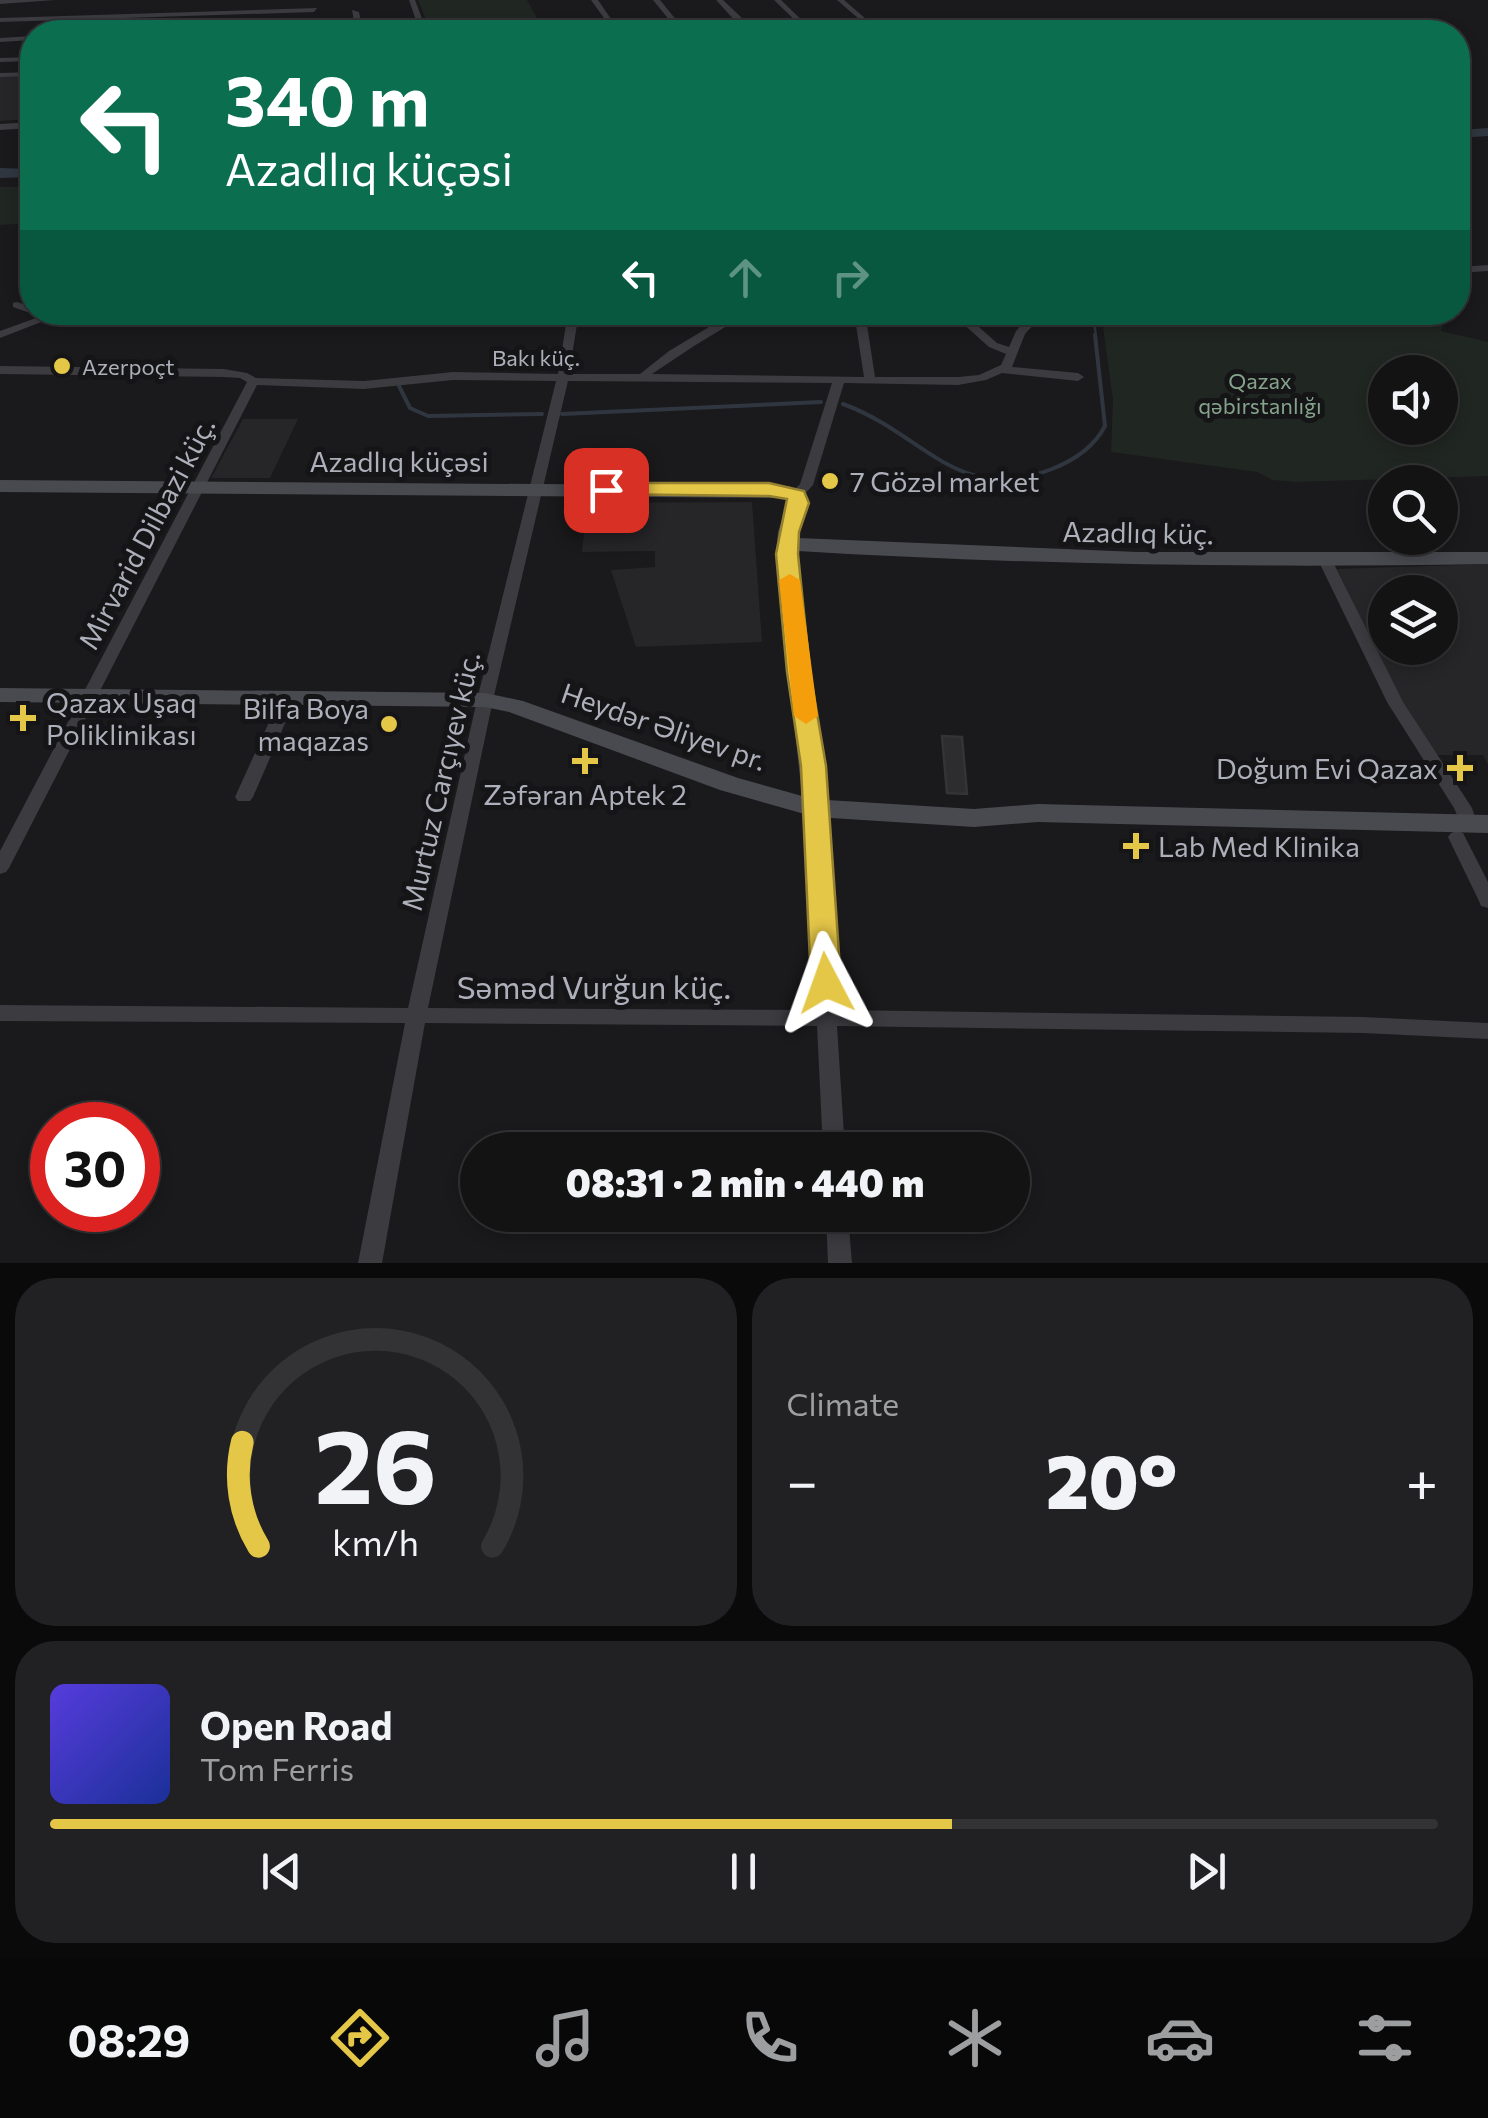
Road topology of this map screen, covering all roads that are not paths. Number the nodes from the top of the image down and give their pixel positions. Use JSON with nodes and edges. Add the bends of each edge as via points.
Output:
{"nodes":[{"id":1,"x":52,"y":0,"type":"edge"},
{"id":2,"x":656,"y":0,"type":"edge"},
{"id":3,"x":719,"y":0,"type":"edge"},
{"id":4,"x":776,"y":0,"type":"edge"},
{"id":5,"x":840,"y":0,"type":"edge"},
{"id":6,"x":0,"y":2,"type":"edge"},
{"id":7,"x":315,"y":5,"type":"edge"},
{"id":8,"x":355,"y":12,"type":"dead end"},
{"id":9,"x":0,"y":20,"type":"edge"},
{"id":10,"x":357,"y":20,"type":"edge"},
{"id":11,"x":673,"y":20,"type":"edge"},
{"id":12,"x":739,"y":20,"type":"edge"},
{"id":13,"x":798,"y":20,"type":"edge"},
{"id":14,"x":864,"y":20,"type":"edge"},
{"id":15,"x":16,"y":304,"type":"dead end"},
{"id":16,"x":20,"y":306,"type":"edge"},
{"id":17,"x":27,"y":325,"type":"edge"},
{"id":18,"x":572,"y":325,"type":"edge"},
{"id":19,"x":861,"y":325,"type":"edge"},
{"id":20,"x":971,"y":325,"type":"edge"},
{"id":21,"x":1028,"y":325,"type":"edge"},
{"id":22,"x":717,"y":326,"type":"edge"},
{"id":23,"x":0,"y":335,"type":"edge"},
{"id":24,"x":1011,"y":352,"type":"junction"},
{"id":25,"x":0,"y":370,"type":"edge"},
{"id":26,"x":1002,"y":370,"type":"junction"},
{"id":27,"x":562,"y":377,"type":"junction"},
{"id":28,"x":1078,"y":377,"type":"dead end"},
{"id":29,"x":643,"y":378,"type":"junction"},
{"id":30,"x":839,"y":379,"type":"junction"},
{"id":31,"x":870,"y":380,"type":"junction"},
{"id":32,"x":253,"y":381,"type":"junction"},
{"id":33,"x":0,"y":486,"type":"edge"},
{"id":34,"x":197,"y":488,"type":"junction"},
{"id":35,"x":534,"y":490,"type":"junction"},
{"id":36,"x":796,"y":495,"type":"junction"},
{"id":37,"x":786,"y":544,"type":"junction"},
{"id":38,"x":1488,"y":558,"type":"edge"},
{"id":39,"x":1326,"y":562,"type":"junction"},
{"id":40,"x":0,"y":695,"type":"edge"},
{"id":41,"x":88,"y":696,"type":"junction"},
{"id":42,"x":288,"y":698,"type":"junction"},
{"id":43,"x":485,"y":700,"type":"junction"},
{"id":44,"x":244,"y":797,"type":"dead end"},
{"id":45,"x":815,"y":808,"type":"junction"},
{"id":46,"x":1475,"y":832,"type":"edge"},
{"id":47,"x":0,"y":868,"type":"edge"},
{"id":48,"x":1488,"y":900,"type":"edge"},
{"id":49,"x":0,"y":1012,"type":"edge"},
{"id":50,"x":416,"y":1014,"type":"junction"},
{"id":51,"x":828,"y":1018,"type":"junction"},
{"id":52,"x":1488,"y":1031,"type":"edge"},
{"id":53,"x":833,"y":1132,"type":"edge"},
{"id":54,"x":838,"y":1232,"type":"edge"},
{"id":55,"x":370,"y":1263,"type":"edge"},
{"id":56,"x":840,"y":1263,"type":"edge"}],
"edges":[{"from":1,"to":6,"type":"street"},
{"from":2,"to":11,"type":"street"},
{"from":3,"to":12,"type":"street"},
{"from":4,"to":13,"type":"street"},
{"from":5,"to":14,"type":"street"},
{"from":7,"to":9,"type":"street"},
{"from":8,"to":10,"type":"street"},
{"from":15,"to":16,"type":"street"},
{"from":17,"to":23,"type":"street"},
{"from":18,"to":27,"type":"street","name":"Murtuz Carçıyev küç."},
{"from":19,"to":31,"type":"street"},
{"from":20,"to":24,"type":"street"},
{"from":21,"to":24,"type":"street"},
{"from":22,"to":29,"type":"street","via":[[654,364]]},
{"from":24,"to":26,"type":"street"},
{"from":25,"to":32,"type":"street","name":"Bakı küç.","via":[[224,373]]},
{"from":26,"to":28,"type":"street","name":"Bakı küç."},
{"from":26,"to":31,"type":"street","name":"Bakı küç.","via":[[958,381]]},
{"from":27,"to":29,"type":"street","name":"Bakı küç."},
{"from":27,"to":32,"type":"street","name":"Bakı küç.","via":[[438,377],[364,385]]},
{"from":27,"to":35,"type":"street","name":"Murtuz Carçıyev küç."},
{"from":29,"to":30,"type":"street","name":"Bakı küç."},
{"from":30,"to":31,"type":"street","name":"Bakı küç."},
{"from":30,"to":36,"type":"street","via":[[806,485]]},
{"from":32,"to":34,"type":"street","name":"Mirvarid Dilbazi küç."},
{"from":33,"to":34,"type":"street","name":"Azadlıq küçəsi"},
{"from":34,"to":35,"type":"street","name":"Azadlıq küçəsi"},
{"from":34,"to":41,"type":"street","name":"Mirvarid Dilbazi küç."},
{"from":35,"to":36,"type":"street","name":"Azadlıq küçəsi"},
{"from":35,"to":43,"type":"street","name":"Murtuz Carçıyev küç."},
{"from":36,"to":37,"type":"street"},
{"from":37,"to":39,"type":"street","name":"Azadlıq küç.","via":[[1044,558]]},
{"from":37,"to":45,"type":"street"},
{"from":38,"to":39,"type":"street","name":"Azadlıq küç."},
{"from":39,"to":46,"type":"street","via":[[1395,702]]},
{"from":40,"to":41,"type":"street","name":"Heydər Əliyev pr."},
{"from":41,"to":42,"type":"street","name":"Heydər Əliyev pr."},
{"from":41,"to":47,"type":"street","name":"Mirvarid Dilbazi küç."},
{"from":42,"to":43,"type":"street","name":"Heydər Əliyev pr."},
{"from":42,"to":44,"type":"street"},
{"from":43,"to":45,"type":"street","name":"Heydər Əliyev pr."},
{"from":43,"to":50,"type":"street","name":"Murtuz Carçıyev küç."},
{"from":45,"to":46,"type":"street","name":"Heydər Əliyev pr.","via":[[1044,826]]},
{"from":45,"to":51,"type":"street"},
{"from":46,"to":48,"type":"street"},
{"from":49,"to":50,"type":"street","name":"Səməd Vurğun küç."},
{"from":50,"to":51,"type":"street","name":"Səməd Vurğun küç."},
{"from":50,"to":55,"type":"street","name":"Murtuz Carçıyev küç."},
{"from":51,"to":52,"type":"street","name":"Səməd Vurğun küç."},
{"from":51,"to":53,"type":"street"},
{"from":54,"to":56,"type":"street"}]}
